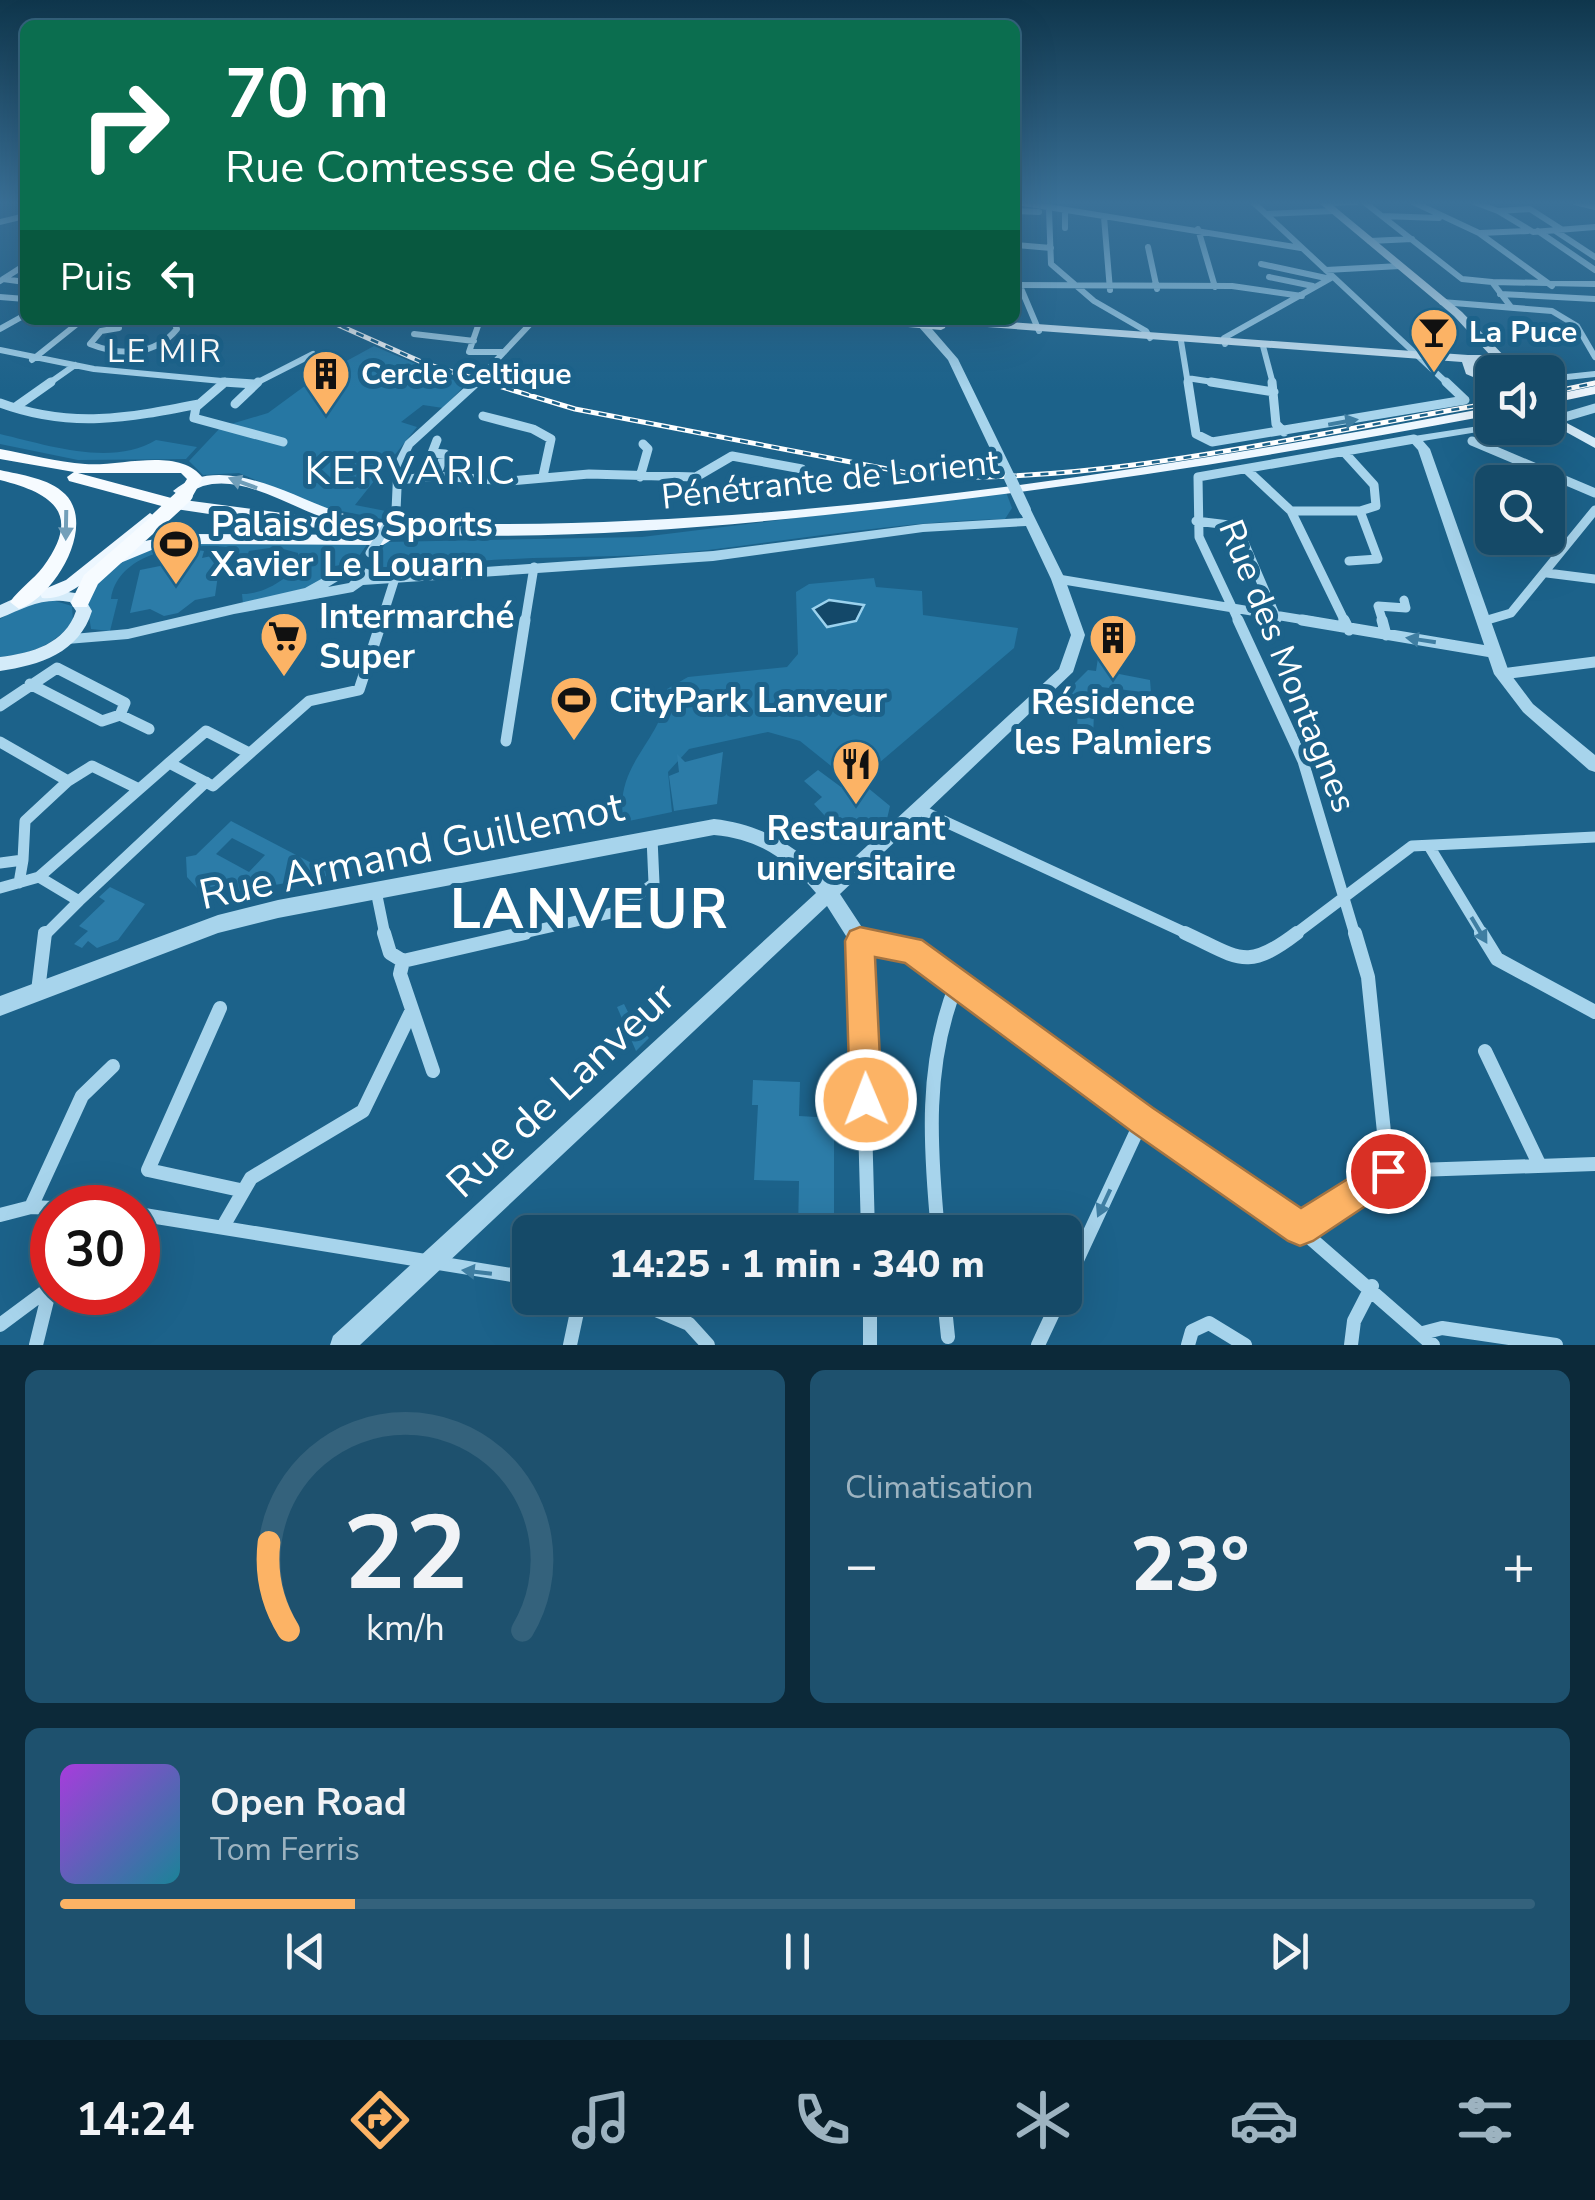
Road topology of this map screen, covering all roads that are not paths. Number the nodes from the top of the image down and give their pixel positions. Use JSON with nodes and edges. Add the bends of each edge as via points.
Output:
{"nodes":[{"id":1,"x":1053,"y":265,"type":"edge"},
{"id":2,"x":1108,"y":265,"type":"edge"},
{"id":3,"x":1152,"y":265,"type":"edge"},
{"id":4,"x":1208,"y":265,"type":"edge"},
{"id":5,"x":1266,"y":265,"type":"edge"},
{"id":6,"x":1318,"y":265,"type":"edge"},
{"id":7,"x":1444,"y":265,"type":"edge"},
{"id":8,"x":1523,"y":265,"type":"edge"},
{"id":9,"x":1400,"y":266,"type":"joint"},
{"id":10,"x":1328,"y":275,"type":"junction"},
{"id":11,"x":1269,"y":277,"type":"dead end"},
{"id":12,"x":1492,"y":282,"type":"junction"},
{"id":13,"x":1595,"y":284,"type":"edge"},
{"id":14,"x":1020,"y":286,"type":"edge"},
{"id":15,"x":1314,"y":286,"type":"junction"},
{"id":16,"x":1552,"y":286,"type":"junction"},
{"id":17,"x":1214,"y":287,"type":"junction"},
{"id":18,"x":1157,"y":289,"type":"junction"},
{"id":19,"x":1079,"y":290,"type":"junction"},
{"id":20,"x":1110,"y":290,"type":"junction"},
{"id":21,"x":1020,"y":292,"type":"edge"},
{"id":22,"x":1500,"y":294,"type":"junction"},
{"id":23,"x":1302,"y":296,"type":"junction"},
{"id":24,"x":1595,"y":300,"type":"edge"},
{"id":25,"x":1442,"y":302,"type":"junction"},
{"id":26,"x":1511,"y":307,"type":"junction"},
{"id":27,"x":76,"y":325,"type":"edge"},
{"id":28,"x":176,"y":325,"type":"edge"},
{"id":29,"x":479,"y":325,"type":"edge"},
{"id":30,"x":529,"y":325,"type":"edge"},
{"id":31,"x":929,"y":325,"type":"edge"},
{"id":32,"x":956,"y":325,"type":"edge"},
{"id":33,"x":119,"y":328,"type":"dead end"},
{"id":34,"x":1039,"y":331,"type":"junction"},
{"id":35,"x":414,"y":334,"type":"dead end"},
{"id":36,"x":1150,"y":338,"type":"junction"},
{"id":37,"x":1181,"y":340,"type":"junction"},
{"id":38,"x":474,"y":341,"type":"junction"},
{"id":39,"x":1225,"y":344,"type":"junction"},
{"id":40,"x":1263,"y":346,"type":"junction"},
{"id":41,"x":1,"y":351,"type":"edge"},
{"id":42,"x":504,"y":352,"type":"junction"},
{"id":43,"x":312,"y":354,"type":"dead end"},
{"id":44,"x":1497,"y":355,"type":"edge"},
{"id":45,"x":1419,"y":357,"type":"junction"},
{"id":46,"x":1595,"y":357,"type":"edge"},
{"id":47,"x":32,"y":360,"type":"junction"},
{"id":48,"x":1472,"y":361,"type":"junction"},
{"id":49,"x":1475,"y":361,"type":"edge"},
{"id":50,"x":1475,"y":364,"type":"edge"},
{"id":51,"x":75,"y":365,"type":"junction"},
{"id":52,"x":1595,"y":374,"type":"edge"},
{"id":53,"x":1565,"y":376,"type":"edge"},
{"id":54,"x":1187,"y":378,"type":"junction"},
{"id":55,"x":225,"y":382,"type":"junction"},
{"id":56,"x":254,"y":384,"type":"junction"},
{"id":57,"x":1595,"y":390,"type":"edge"},
{"id":58,"x":1274,"y":392,"type":"junction"},
{"id":59,"x":1565,"y":396,"type":"edge"},
{"id":60,"x":0,"y":403,"type":"edge"},
{"id":61,"x":199,"y":404,"type":"junction"},
{"id":62,"x":235,"y":404,"type":"dead end"},
{"id":63,"x":17,"y":406,"type":"junction"},
{"id":64,"x":1595,"y":408,"type":"edge"},
{"id":65,"x":1475,"y":414,"type":"edge"},
{"id":66,"x":1565,"y":414,"type":"edge"},
{"id":67,"x":483,"y":416,"type":"dead end"},
{"id":68,"x":1565,"y":425,"type":"edge"},
{"id":69,"x":1475,"y":430,"type":"edge"},
{"id":70,"x":1284,"y":432,"type":"junction"},
{"id":71,"x":437,"y":440,"type":"dead end"},
{"id":72,"x":1414,"y":440,"type":"junction"},
{"id":73,"x":1472,"y":441,"type":"dead end"},
{"id":74,"x":1595,"y":441,"type":"edge"},
{"id":75,"x":283,"y":442,"type":"dead end"},
{"id":76,"x":643,"y":444,"type":"dead end"},
{"id":77,"x":1344,"y":452,"type":"junction"},
{"id":78,"x":0,"y":456,"type":"edge"},
{"id":79,"x":0,"y":467,"type":"edge"},
{"id":80,"x":1246,"y":469,"type":"junction"},
{"id":81,"x":802,"y":470,"type":"dead end"},
{"id":82,"x":0,"y":474,"type":"edge"},
{"id":83,"x":436,"y":476,"type":"junction"},
{"id":84,"x":543,"y":476,"type":"junction"},
{"id":85,"x":640,"y":478,"type":"junction"},
{"id":86,"x":399,"y":480,"type":"junction"},
{"id":87,"x":181,"y":494,"type":"junction"},
{"id":88,"x":1595,"y":494,"type":"edge"},
{"id":89,"x":1291,"y":510,"type":"junction"},
{"id":90,"x":1595,"y":510,"type":"edge"},
{"id":91,"x":1360,"y":511,"type":"junction"},
{"id":92,"x":1028,"y":516,"type":"junction"},
{"id":93,"x":154,"y":519,"type":"junction"},
{"id":94,"x":1196,"y":521,"type":"junction"},
{"id":95,"x":473,"y":533,"type":"junction"},
{"id":96,"x":547,"y":534,"type":"junction"},
{"id":97,"x":1349,"y":561,"type":"dead end"},
{"id":98,"x":108,"y":564,"type":"junction"},
{"id":99,"x":534,"y":567,"type":"junction"},
{"id":100,"x":361,"y":574,"type":"junction"},
{"id":101,"x":1547,"y":574,"type":"junction"},
{"id":102,"x":395,"y":578,"type":"junction"},
{"id":103,"x":1058,"y":579,"type":"junction"},
{"id":104,"x":1595,"y":579,"type":"edge"},
{"id":105,"x":48,"y":594,"type":"junction"},
{"id":106,"x":1404,"y":600,"type":"dead end"},
{"id":107,"x":19,"y":602,"type":"junction"},
{"id":108,"x":80,"y":602,"type":"junction"},
{"id":109,"x":1234,"y":611,"type":"junction"},
{"id":110,"x":0,"y":612,"type":"edge"},
{"id":111,"x":1277,"y":620,"type":"junction"},
{"id":112,"x":1484,"y":621,"type":"junction"},
{"id":113,"x":1349,"y":630,"type":"junction"},
{"id":114,"x":1386,"y":634,"type":"junction"},
{"id":115,"x":67,"y":639,"type":"junction"},
{"id":116,"x":1492,"y":652,"type":"junction"},
{"id":117,"x":1595,"y":662,"type":"edge"},
{"id":118,"x":0,"y":665,"type":"edge"},
{"id":119,"x":1502,"y":674,"type":"junction"},
{"id":120,"x":30,"y":684,"type":"junction"},
{"id":121,"x":0,"y":706,"type":"edge"},
{"id":122,"x":120,"y":716,"type":"junction"},
{"id":123,"x":149,"y":729,"type":"dead end"},
{"id":124,"x":506,"y":741,"type":"dead end"},
{"id":125,"x":0,"y":742,"type":"edge"},
{"id":126,"x":249,"y":754,"type":"junction"},
{"id":127,"x":169,"y":763,"type":"junction"},
{"id":128,"x":1595,"y":765,"type":"edge"},
{"id":129,"x":68,"y":780,"type":"junction"},
{"id":130,"x":210,"y":784,"type":"junction"},
{"id":131,"x":139,"y":789,"type":"junction"},
{"id":132,"x":920,"y":810,"type":"junction"},
{"id":133,"x":1595,"y":837,"type":"edge"},
{"id":134,"x":652,"y":838,"type":"junction"},
{"id":135,"x":1429,"y":846,"type":"junction"},
{"id":136,"x":23,"y":860,"type":"junction"},
{"id":137,"x":0,"y":863,"type":"edge"},
{"id":138,"x":39,"y":876,"type":"junction"},
{"id":139,"x":19,"y":883,"type":"junction"},
{"id":140,"x":0,"y":888,"type":"edge"},
{"id":141,"x":376,"y":891,"type":"junction"},
{"id":142,"x":826,"y":894,"type":"junction"},
{"id":143,"x":1343,"y":898,"type":"junction"},
{"id":144,"x":79,"y":901,"type":"junction"},
{"id":145,"x":860,"y":941,"type":"junction"},
{"id":146,"x":403,"y":961,"type":"junction"},
{"id":147,"x":957,"y":984,"type":"junction"},
{"id":148,"x":38,"y":992,"type":"junction"},
{"id":149,"x":0,"y":1006,"type":"edge"},
{"id":150,"x":220,"y":1008,"type":"dead end"},
{"id":151,"x":412,"y":1010,"type":"junction"},
{"id":152,"x":1595,"y":1012,"type":"edge"},
{"id":153,"x":1484,"y":1051,"type":"dead end"},
{"id":154,"x":113,"y":1066,"type":"dead end"},
{"id":155,"x":432,"y":1071,"type":"dead end"},
{"id":156,"x":1142,"y":1120,"type":"junction"},
{"id":157,"x":1595,"y":1164,"type":"edge"},
{"id":158,"x":1540,"y":1166,"type":"junction"},
{"id":159,"x":1388,"y":1171,"type":"junction"},
{"id":160,"x":41,"y":1185,"type":"edge"},
{"id":161,"x":240,"y":1190,"type":"junction"},
{"id":162,"x":30,"y":1207,"type":"edge"},
{"id":163,"x":0,"y":1215,"type":"edge"},
{"id":164,"x":868,"y":1215,"type":"edge"},
{"id":165,"x":936,"y":1215,"type":"edge"},
{"id":166,"x":160,"y":1216,"type":"edge"},
{"id":167,"x":226,"y":1223,"type":"junction"},
{"id":168,"x":1300,"y":1228,"type":"junction"},
{"id":169,"x":1082,"y":1249,"type":"edge"},
{"id":170,"x":424,"y":1265,"type":"junction"},
{"id":171,"x":512,"y":1276,"type":"edge"},
{"id":172,"x":1372,"y":1286,"type":"junction"},
{"id":173,"x":30,"y":1301,"type":"edge"},
{"id":174,"x":43,"y":1315,"type":"edge"},
{"id":175,"x":576,"y":1315,"type":"edge"},
{"id":176,"x":668,"y":1315,"type":"edge"},
{"id":177,"x":870,"y":1315,"type":"edge"},
{"id":178,"x":946,"y":1315,"type":"edge"},
{"id":179,"x":1052,"y":1315,"type":"edge"},
{"id":180,"x":0,"y":1324,"type":"edge"},
{"id":181,"x":948,"y":1337,"type":"dead end"},
{"id":182,"x":1428,"y":1339,"type":"edge"},
{"id":183,"x":36,"y":1345,"type":"edge"},
{"id":184,"x":342,"y":1345,"type":"edge"},
{"id":185,"x":570,"y":1345,"type":"edge"},
{"id":186,"x":708,"y":1345,"type":"edge"},
{"id":187,"x":870,"y":1345,"type":"edge"},
{"id":188,"x":1038,"y":1345,"type":"edge"},
{"id":189,"x":1188,"y":1345,"type":"edge"},
{"id":190,"x":1245,"y":1345,"type":"edge"},
{"id":191,"x":1351,"y":1345,"type":"edge"},
{"id":192,"x":1556,"y":1345,"type":"edge"}],
"edges":[{"from":1,"to":19,"type":"street"},
{"from":2,"to":20,"type":"street"},
{"from":3,"to":18,"type":"street"},
{"from":4,"to":17,"type":"street"},
{"from":5,"to":10,"type":"street"},
{"from":6,"to":10,"type":"street"},
{"from":7,"to":12,"type":"street","via":[[1462,279]]},
{"from":8,"to":16,"type":"street"},
{"from":9,"to":10,"type":"street"},
{"from":9,"to":25,"type":"main road"},
{"from":10,"to":15,"type":"street"},
{"from":10,"to":45,"type":"street"},
{"from":11,"to":15,"type":"street"},
{"from":12,"to":16,"type":"street"},
{"from":12,"to":22,"type":"street"},
{"from":13,"to":16,"type":"street"},
{"from":14,"to":19,"type":"street"},
{"from":15,"to":23,"type":"street"},
{"from":17,"to":18,"type":"street"},
{"from":17,"to":23,"type":"street"},
{"from":18,"to":20,"type":"street"},
{"from":19,"to":20,"type":"street"},
{"from":19,"to":36,"type":"street"},
{"from":21,"to":34,"type":"street"},
{"from":22,"to":24,"type":"street"},
{"from":22,"to":26,"type":"street"},
{"from":23,"to":39,"type":"street","via":[[1224,338]]},
{"from":25,"to":26,"type":"street"},
{"from":25,"to":44,"type":"main road"},
{"from":25,"to":48,"type":"main road"},
{"from":26,"to":46,"type":"street","via":[[1548,310],[1578,326]]},
{"from":27,"to":47,"type":"street"},
{"from":28,"to":33,"type":"street","via":[[174,335],[152,348],[124,352],[90,344],[100,332]]},
{"from":29,"to":38,"type":"street"},
{"from":30,"to":42,"type":"street"},
{"from":31,"to":92,"type":"street","bridge":true,"via":[[965,380]]},
{"from":32,"to":34,"type":"main road"},
{"from":34,"to":36,"type":"main road"},
{"from":35,"to":38,"type":"street"},
{"from":36,"to":37,"type":"main road"},
{"from":37,"to":39,"type":"main road"},
{"from":37,"to":54,"type":"street"},
{"from":38,"to":42,"type":"street","via":[[469,352]]},
{"from":39,"to":40,"type":"main road"},
{"from":40,"to":45,"type":"main road"},
{"from":40,"to":58,"type":"street"},
{"from":41,"to":47,"type":"street"},
{"from":42,"to":86,"type":"street","via":[[409,444]]},
{"from":43,"to":56,"type":"street"},
{"from":45,"to":48,"type":"main road"},
{"from":70,"to":45,"type":"street","one_way":true,"via":[[1466,400]]},
{"from":47,"to":51,"type":"street"},
{"from":48,"to":49,"type":"main road"},
{"from":48,"to":50,"type":"main road"},
{"from":51,"to":55,"type":"street"},
{"from":51,"to":63,"type":"street"},
{"from":52,"to":53,"type":"street"},
{"from":54,"to":58,"type":"street"},
{"from":54,"to":70,"type":"street","via":[[1196,434],[1212,442]]},
{"from":55,"to":56,"type":"street"},
{"from":55,"to":61,"type":"street"},
{"from":56,"to":62,"type":"street"},
{"from":57,"to":59,"type":"main road"},
{"from":58,"to":70,"type":"street","via":[[1276,424]]},
{"from":60,"to":63,"type":"street"},
{"from":61,"to":63,"type":"street","via":[[110,422]]},
{"from":61,"to":75,"type":"street","via":[[194,418]]},
{"from":64,"to":66,"type":"street"},
{"from":65,"to":96,"type":"main road","name":"Pénétrante de Lorient","via":[[1075,482],[689,526]]},
{"from":67,"to":84,"type":"street","via":[[551,440]]},
{"from":68,"to":74,"type":"main road"},
{"from":69,"to":72,"type":"street"},
{"from":71,"to":83,"type":"street","via":[[432,453],[446,454]]},
{"from":72,"to":77,"type":"street"},
{"from":72,"to":112,"type":"street","via":[[1424,449]]},
{"from":73,"to":88,"type":"street"},
{"from":76,"to":85,"type":"street","via":[[648,449]]},
{"from":77,"to":80,"type":"street"},
{"from":77,"to":91,"type":"street","via":[[1378,492],[1376,506]]},
{"from":78,"to":87,"type":"highway","name":"Pénétrante de Lorient"},
{"from":78,"to":87,"type":"highway","via":[[85,469],[181,468],[192,473]]},
{"from":79,"to":87,"type":"highway","name":"Pénétrante de Lorient"},
{"from":80,"to":89,"type":"street"},
{"from":80,"to":94,"type":"street","name":"Rue des Montagnes","via":[[1198,476]]},
{"from":81,"to":85,"type":"street","via":[[732,456],[696,477]]},
{"from":82,"to":107,"type":"highway","one_way":true,"via":[[54,494],[69,522],[62,550]]},
{"from":83,"to":84,"type":"street"},
{"from":83,"to":86,"type":"street"},
{"from":84,"to":85,"type":"street"},
{"from":86,"to":100,"type":"street","bridge":true,"via":[[396,511]]},
{"from":87,"to":93,"type":"highway","bridge":true},
{"from":87,"to":95,"type":"main road","name":"Pénétrante de Lorient","via":[[320,524]]},
{"from":95,"to":87,"type":"main road","one_way":true,"via":[[332,516],[229,477]]},
{"from":89,"to":91,"type":"street"},
{"from":89,"to":113,"type":"street"},
{"from":90,"to":101,"type":"street"},
{"from":91,"to":97,"type":"street","via":[[1378,560]]},
{"from":92,"to":99,"type":"street","via":[[713,556]]},
{"from":92,"to":103,"type":"street"},
{"from":93,"to":98,"type":"highway"},
{"from":93,"to":105,"type":"main road","via":[[81,578]]},
{"from":94,"to":109,"type":"street","name":"Rue des Montagnes"},
{"from":94,"to":111,"type":"street","via":[[1238,526]]},
{"from":95,"to":96,"type":"main road","name":"Pénétrante de Lorient"},
{"from":96,"to":98,"type":"main road","via":[[180,539]]},
{"from":98,"to":108,"type":"highway"},
{"from":99,"to":102,"type":"street"},
{"from":99,"to":124,"type":"street"},
{"from":100,"to":102,"type":"street"},
{"from":100,"to":115,"type":"street","via":[[128,634]]},
{"from":101,"to":104,"type":"street"},
{"from":101,"to":112,"type":"street","via":[[1511,614]]},
{"from":102,"to":126,"type":"street","via":[[362,687],[308,701]]},
{"from":103,"to":109,"type":"street"},
{"from":103,"to":132,"type":"street","name":"Rue de Lanveur","via":[[1078,635],[1066,672]]},
{"from":105,"to":107,"type":"main road"},
{"from":105,"to":108,"type":"main road"},
{"from":106,"to":114,"type":"street","via":[[1406,608],[1378,606]]},
{"from":107,"to":110,"type":"main road"},
{"from":108,"to":115,"type":"main road","via":[[84,616]]},
{"from":109,"to":111,"type":"street"},
{"from":109,"to":143,"type":"street","name":"Rue des Montagnes","via":[[1303,762]]},
{"from":111,"to":113,"type":"street"},
{"from":112,"to":116,"type":"street"},
{"from":113,"to":114,"type":"street"},
{"from":116,"to":114,"type":"street","one_way":true},
{"from":115,"to":118,"type":"main road","via":[[32,659]]},
{"from":116,"to":119,"type":"street"},
{"from":117,"to":119,"type":"street"},
{"from":119,"to":128,"type":"street","via":[[1528,708]]},
{"from":120,"to":121,"type":"street"},
{"from":120,"to":122,"type":"street","via":[[102,722]]},
{"from":120,"to":122,"type":"street","via":[[57,668],[125,702]]},
{"from":122,"to":123,"type":"street"},
{"from":125,"to":129,"type":"street"},
{"from":126,"to":127,"type":"street","via":[[206,732]]},
{"from":126,"to":130,"type":"street"},
{"from":127,"to":130,"type":"street"},
{"from":127,"to":131,"type":"street"},
{"from":129,"to":131,"type":"street","via":[[92,766]]},
{"from":129,"to":136,"type":"street","via":[[25,820]]},
{"from":130,"to":144,"type":"street"},
{"from":131,"to":138,"type":"street"},
{"from":132,"to":142,"type":"street","name":"Rue de Lanveur"},
{"from":132,"to":143,"type":"street","via":[[1239,958],[1265,956]]},
{"from":133,"to":135,"type":"street"},
{"from":134,"to":141,"type":"street","name":"Rue Armand Guillemot"},
{"from":134,"to":142,"type":"street","name":"Rue Armand Guillemot","via":[[714,827],[744,830],[789,854]]},
{"from":134,"to":146,"type":"street","via":[[654,883],[616,912]]},
{"from":135,"to":143,"type":"street","via":[[1412,846]]},
{"from":135,"to":152,"type":"street","one_way":true,"via":[[1497,959]]},
{"from":136,"to":137,"type":"street"},
{"from":136,"to":139,"type":"street"},
{"from":138,"to":139,"type":"street"},
{"from":138,"to":144,"type":"street"},
{"from":139,"to":140,"type":"street"},
{"from":141,"to":146,"type":"street","via":[[390,952]]},
{"from":141,"to":148,"type":"street","name":"Rue Armand Guillemot","via":[[218,924]]},
{"from":142,"to":145,"type":"street","name":"Rue Armand Guillemot"},
{"from":142,"to":170,"type":"street","name":"Rue de Lanveur"},
{"from":143,"to":159,"type":"street","name":"Rue des Montagnes","via":[[1368,977]]},
{"from":144,"to":148,"type":"street","via":[[45,932]]},
{"from":145,"to":147,"type":"street","via":[[912,950]]},
{"from":145,"to":164,"type":"street"},
{"from":146,"to":151,"type":"street","via":[[400,974]]},
{"from":147,"to":156,"type":"street"},
{"from":147,"to":165,"type":"street","via":[[935,1067]]},
{"from":148,"to":149,"type":"street","name":"Rue Armand Guillemot"},
{"from":150,"to":161,"type":"street","via":[[148,1170]]},
{"from":151,"to":155,"type":"street"},
{"from":151,"to":161,"type":"street","via":[[363,1111]]},
{"from":153,"to":158,"type":"street"},
{"from":154,"to":160,"type":"street","via":[[82,1096]]},
{"from":156,"to":168,"type":"street"},
{"from":156,"to":169,"type":"street","one_way":true},
{"from":157,"to":158,"type":"street"},
{"from":158,"to":159,"type":"street"},
{"from":159,"to":168,"type":"street"},
{"from":161,"to":167,"type":"street"},
{"from":162,"to":163,"type":"street"},
{"from":166,"to":167,"type":"street"},
{"from":167,"to":170,"type":"street"},
{"from":168,"to":172,"type":"street"},
{"from":171,"to":170,"type":"street","one_way":true},
{"from":170,"to":184,"type":"street","name":"Rue de Lanveur"},
{"from":172,"to":182,"type":"street"},
{"from":172,"to":191,"type":"street","via":[[1354,1320]]},
{"from":173,"to":180,"type":"street"},
{"from":174,"to":183,"type":"street"},
{"from":175,"to":185,"type":"street"},
{"from":176,"to":186,"type":"street","via":[[689,1324]]},
{"from":177,"to":187,"type":"street"},
{"from":178,"to":181,"type":"street"},
{"from":179,"to":188,"type":"street"},
{"from":182,"to":192,"type":"street","via":[[1442,1328]]},
{"from":189,"to":190,"type":"street","via":[[1192,1331],[1208,1323]]}]}
